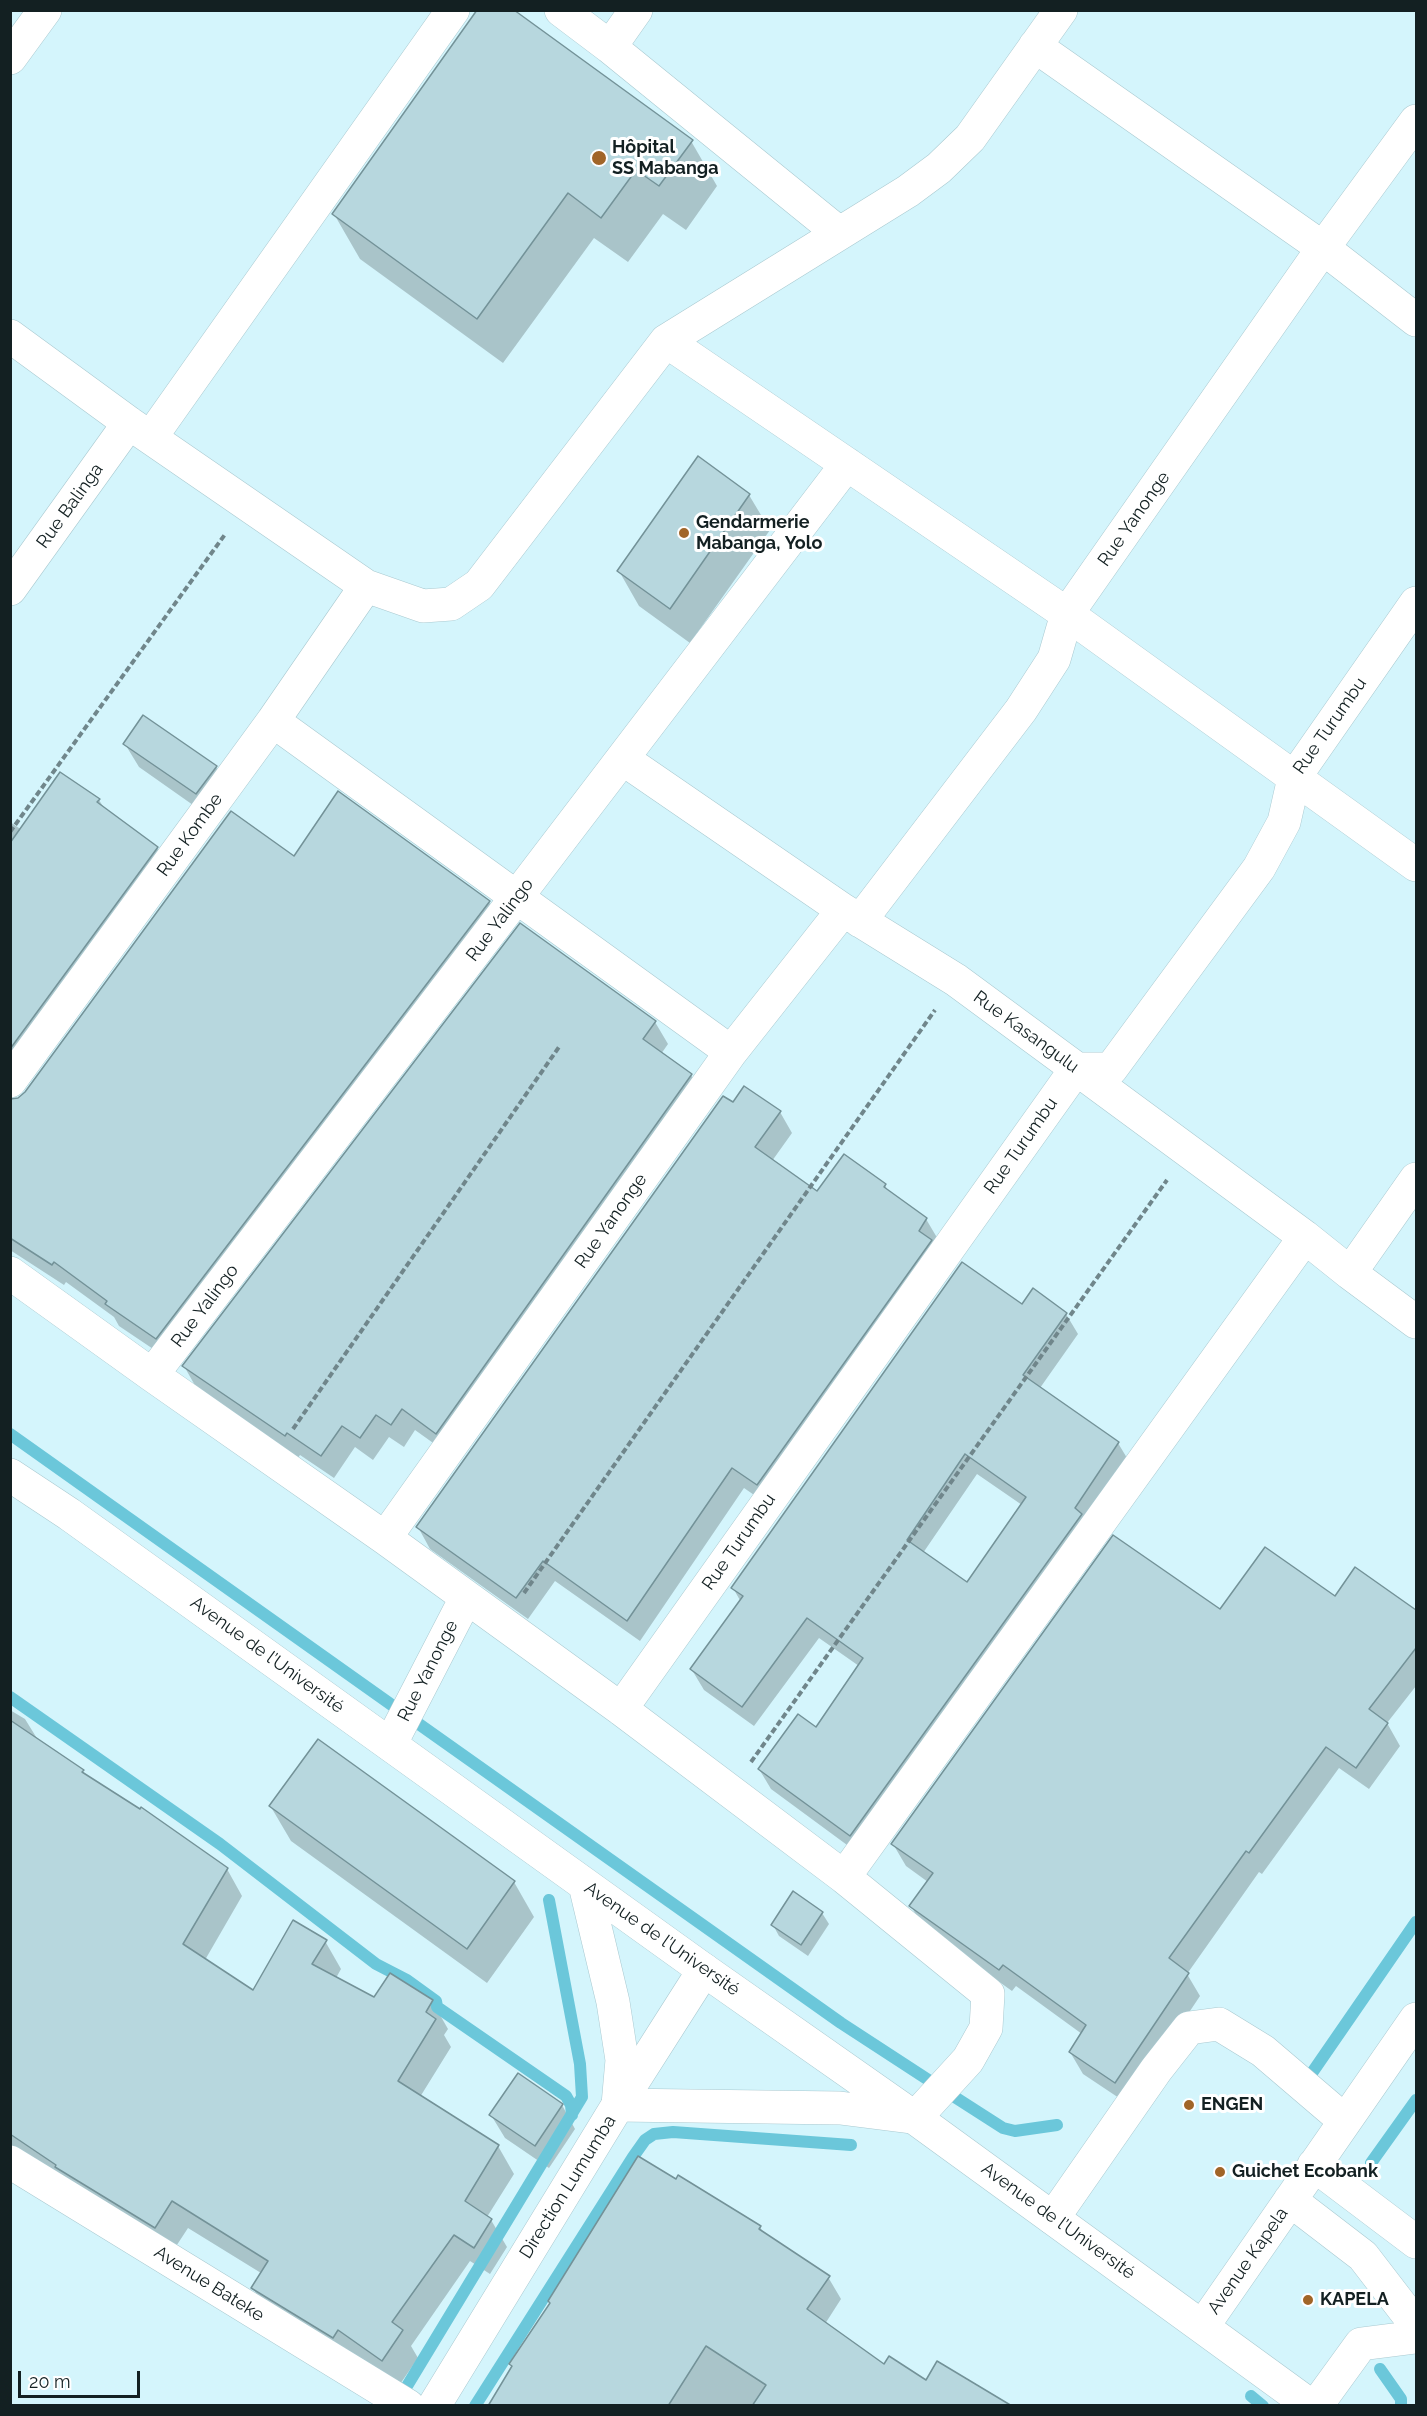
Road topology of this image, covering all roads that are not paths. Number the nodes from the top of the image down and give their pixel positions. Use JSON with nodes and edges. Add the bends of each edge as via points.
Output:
{"nodes":[{"id":1,"x":45,"y":10,"type":"edge"},
{"id":2,"x":453,"y":10,"type":"edge"},
{"id":3,"x":561,"y":10,"type":"edge"},
{"id":4,"x":636,"y":10,"type":"edge"},
{"id":5,"x":1061,"y":10,"type":"edge"},
{"id":6,"x":1035,"y":46,"type":"junction"},
{"id":7,"x":610,"y":47,"type":"junction"},
{"id":8,"x":10,"y":58,"type":"edge"},
{"id":9,"x":1416,"y":121,"type":"edge"},
{"id":10,"x":839,"y":233,"type":"junction"},
{"id":11,"x":1323,"y":248,"type":"junction"},
{"id":12,"x":1416,"y":320,"type":"edge"},
{"id":13,"x":10,"y":336,"type":"edge"},
{"id":14,"x":666,"y":341,"type":"junction"},
{"id":15,"x":140,"y":430,"type":"junction"},
{"id":16,"x":847,"y":464,"type":"junction"},
{"id":17,"x":366,"y":586,"type":"junction"},
{"id":18,"x":10,"y":589,"type":"edge"},
{"id":19,"x":1416,"y":603,"type":"edge"},
{"id":20,"x":1067,"y":614,"type":"junction"},
{"id":21,"x":273,"y":721,"type":"junction"},
{"id":22,"x":623,"y":759,"type":"junction"},
{"id":23,"x":1294,"y":778,"type":"junction"},
{"id":24,"x":1416,"y":866,"type":"edge"},
{"id":25,"x":517,"y":898,"type":"junction"},
{"id":26,"x":852,"y":915,"type":"junction"},
{"id":27,"x":732,"y":1052,"type":"junction"},
{"id":28,"x":1076,"y":1069,"type":"junction"},
{"id":29,"x":10,"y":1081,"type":"edge"},
{"id":30,"x":1416,"y":1179,"type":"edge"},
{"id":31,"x":1305,"y":1237,"type":"junction"},
{"id":32,"x":10,"y":1272,"type":"edge"},
{"id":33,"x":1350,"y":1273,"type":"junction"},
{"id":34,"x":1416,"y":1322,"type":"edge"},
{"id":35,"x":152,"y":1375,"type":"junction"},
{"id":36,"x":10,"y":1475,"type":"edge"},
{"id":37,"x":385,"y":1538,"type":"junction"},
{"id":38,"x":466,"y":1598,"type":"junction"},
{"id":39,"x":621,"y":1709,"type":"junction"},
{"id":40,"x":390,"y":1743,"type":"junction"},
{"id":41,"x":844,"y":1877,"type":"junction"},
{"id":42,"x":585,"y":1885,"type":"junction"},
{"id":43,"x":704,"y":1970,"type":"junction"},
{"id":44,"x":1416,"y":2019,"type":"edge"},
{"id":45,"x":618,"y":2105,"type":"junction"},
{"id":46,"x":915,"y":2118,"type":"junction"},
{"id":47,"x":1345,"y":2121,"type":"junction"},
{"id":48,"x":10,"y":2162,"type":"edge"},
{"id":49,"x":1314,"y":2165,"type":"junction"},
{"id":50,"x":1290,"y":2200,"type":"junction"},
{"id":51,"x":1053,"y":2217,"type":"junction"},
{"id":52,"x":1416,"y":2242,"type":"edge"},
{"id":53,"x":1416,"y":2325,"type":"edge"},
{"id":54,"x":1203,"y":2326,"type":"junction"},
{"id":55,"x":1416,"y":2337,"type":"edge"},
{"id":56,"x":408,"y":2406,"type":"edge"},
{"id":57,"x":434,"y":2406,"type":"edge"},
{"id":58,"x":1314,"y":2406,"type":"edge"}],
"edges":[{"from":1,"to":8,"type":"street"},
{"from":2,"to":15,"type":"street","name":"Rue Balinga"},
{"from":3,"to":7,"type":"street"},
{"from":4,"to":7,"type":"street"},
{"from":5,"to":6,"type":"street"},
{"from":6,"to":10,"type":"street","via":[[970,138],[939,168]]},
{"from":6,"to":11,"type":"street"},
{"from":7,"to":10,"type":"street"},
{"from":9,"to":11,"type":"street","name":"Rue Yanonge"},
{"from":10,"to":14,"type":"street"},
{"from":11,"to":12,"type":"street"},
{"from":11,"to":20,"type":"street","name":"Rue Yanonge"},
{"from":13,"to":15,"type":"street"},
{"from":14,"to":16,"type":"street"},
{"from":14,"to":17,"type":"street","via":[[479,585],[450,604],[423,606]]},
{"from":15,"to":17,"type":"street"},
{"from":15,"to":18,"type":"street","name":"Rue Balinga"},
{"from":16,"to":20,"type":"street"},
{"from":16,"to":22,"type":"street","name":"Rue Yalingo"},
{"from":17,"to":21,"type":"street","name":"Rue Kombe"},
{"from":19,"to":23,"type":"street","name":"Rue Turumbu"},
{"from":20,"to":23,"type":"street"},
{"from":20,"to":26,"type":"street","name":"Rue Yanonge","via":[[1054,659],[1021,710]]},
{"from":21,"to":25,"type":"street"},
{"from":21,"to":29,"type":"street","name":"Rue Kombe"},
{"from":22,"to":25,"type":"street","name":"Rue Yalingo"},
{"from":22,"to":26,"type":"street","name":"Rue Kasangulu"},
{"from":23,"to":24,"type":"street"},
{"from":23,"to":28,"type":"street","name":"Rue Turumbu","via":[[1284,822],[1259,868],[1111,1069]]},
{"from":25,"to":27,"type":"street"},
{"from":25,"to":35,"type":"street","name":"Rue Yalingo"},
{"from":26,"to":27,"type":"street","name":"Rue Yanonge"},
{"from":26,"to":28,"type":"street","name":"Rue Kasangulu","via":[[956,980]]},
{"from":27,"to":37,"type":"street","name":"Rue Yanonge"},
{"from":28,"to":31,"type":"street","name":"Rue Kasangulu"},
{"from":28,"to":39,"type":"street","name":"Rue Turumbu"},
{"from":30,"to":33,"type":"street"},
{"from":31,"to":33,"type":"street","name":"Rue Kasangulu"},
{"from":31,"to":41,"type":"street"},
{"from":32,"to":35,"type":"street"},
{"from":33,"to":34,"type":"street","name":"Rue Kasangulu"},
{"from":35,"to":37,"type":"street"},
{"from":36,"to":40,"type":"street","name":"Avenue de l’Université"},
{"from":37,"to":38,"type":"street"},
{"from":38,"to":39,"type":"street"},
{"from":38,"to":40,"type":"street","name":"Rue Yanonge"},
{"from":39,"to":41,"type":"street"},
{"from":40,"to":42,"type":"street","name":"Avenue de l’Université"},
{"from":41,"to":46,"type":"street","via":[[988,1994],[987,2028],[968,2060]]},
{"from":42,"to":43,"type":"street","name":"Avenue de l’Université"},
{"from":42,"to":45,"type":"street","via":[[613,2002],[622,2060]]},
{"from":43,"to":45,"type":"street","name":"Direction Lumumba"},
{"from":43,"to":46,"type":"street","name":"Avenue de l’Université"},
{"from":44,"to":47,"type":"street","name":"Avenue Kapela"},
{"from":45,"to":46,"type":"street","via":[[840,2108]]},
{"from":45,"to":57,"type":"street","name":"Direction Lumumba"},
{"from":46,"to":51,"type":"street","name":"Avenue de l’Université"},
{"from":47,"to":49,"type":"street","name":"Avenue Kapela"},
{"from":47,"to":51,"type":"street","via":[[1263,2051],[1219,2024],[1189,2028]]},
{"from":48,"to":56,"type":"street","name":"Avenue Bateke"},
{"from":49,"to":50,"type":"street","name":"Avenue Kapela"},
{"from":49,"to":52,"type":"street"},
{"from":50,"to":53,"type":"street","via":[[1363,2256]]},
{"from":50,"to":54,"type":"street","name":"Avenue Kapela"},
{"from":51,"to":54,"type":"street","name":"Avenue de l’Université"},
{"from":54,"to":58,"type":"street","name":"Avenue de l’Université"},
{"from":55,"to":58,"type":"street","via":[[1361,2344]]}]}
